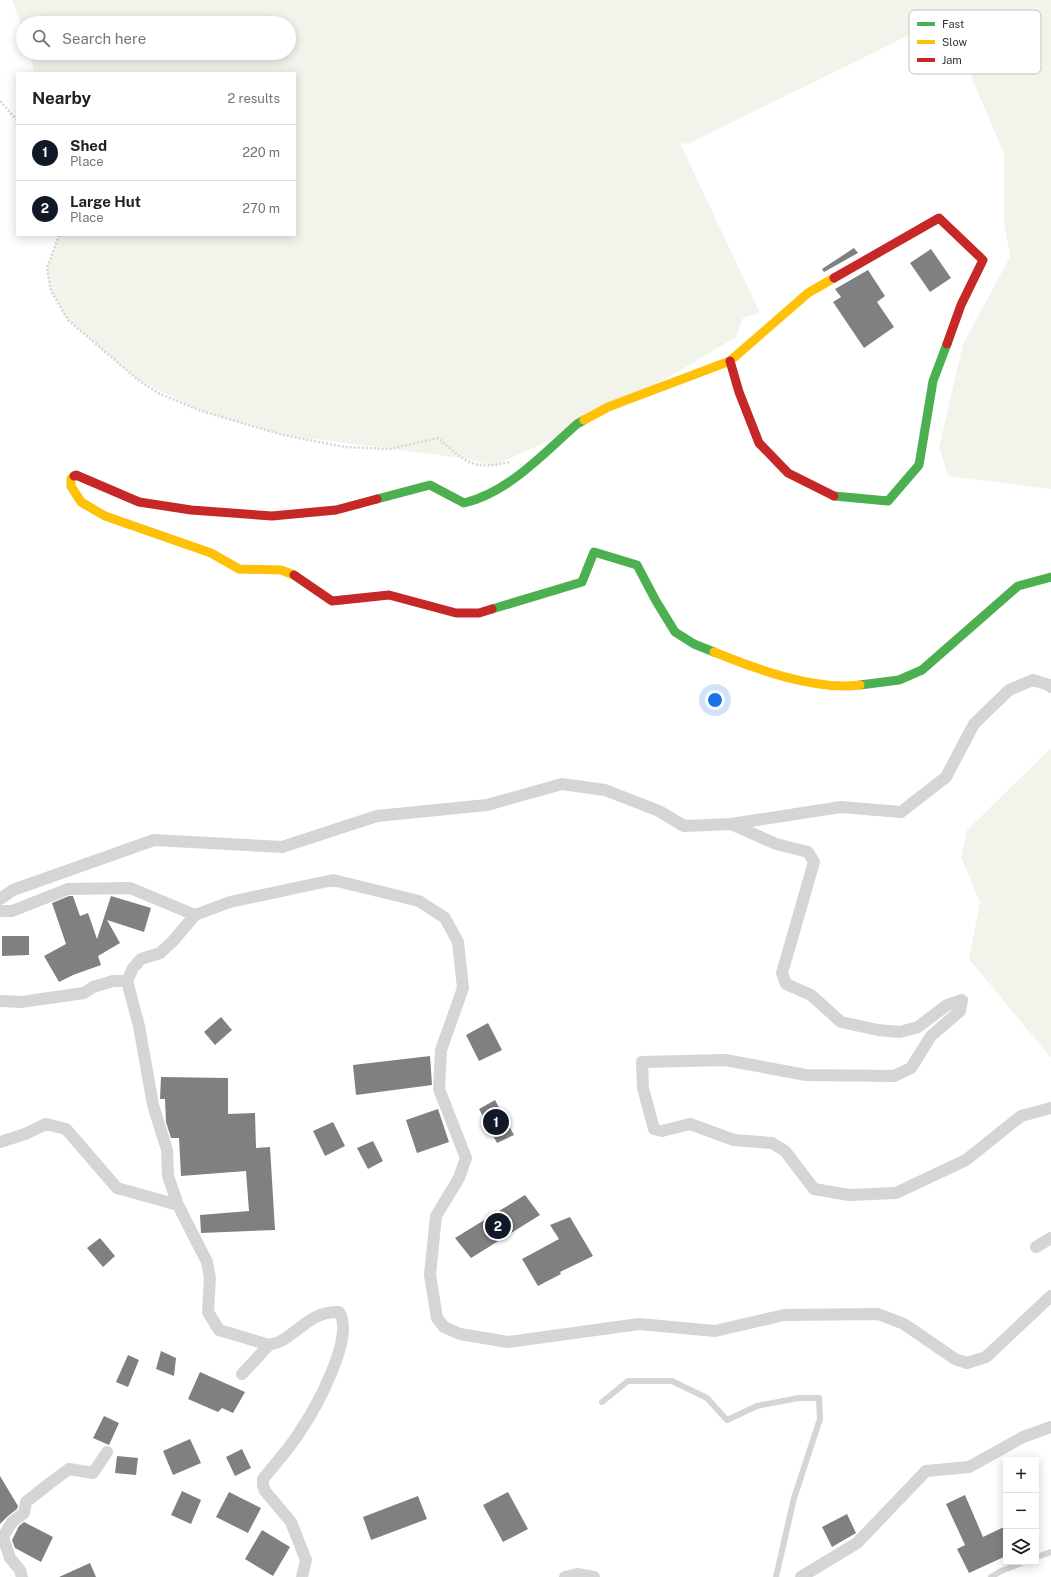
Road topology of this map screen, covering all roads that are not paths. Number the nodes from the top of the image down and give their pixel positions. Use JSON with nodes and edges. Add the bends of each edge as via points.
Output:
{"nodes":[{"id":1,"x":730,"y":361,"type":"junction"},
{"id":2,"x":1051,"y":577,"type":"edge"},
{"id":3,"x":1051,"y":687,"type":"edge"},
{"id":4,"x":731,"y":824,"type":"junction"},
{"id":5,"x":0,"y":899,"type":"edge"},
{"id":6,"x":0,"y":911,"type":"edge"},
{"id":7,"x":195,"y":914,"type":"junction"},
{"id":8,"x":127,"y":981,"type":"junction"},
{"id":9,"x":0,"y":1001,"type":"edge"},
{"id":10,"x":1051,"y":1108,"type":"edge"},
{"id":11,"x":0,"y":1142,"type":"edge"},
{"id":12,"x":178,"y":1205,"type":"junction"},
{"id":13,"x":1051,"y":1238,"type":"edge"},
{"id":14,"x":1036,"y":1247,"type":"dead end"},
{"id":15,"x":1051,"y":1296,"type":"edge"},
{"id":16,"x":269,"y":1345,"type":"junction"},
{"id":17,"x":242,"y":1374,"type":"dead end"},
{"id":18,"x":602,"y":1402,"type":"dead end"},
{"id":19,"x":1051,"y":1427,"type":"edge"},
{"id":20,"x":107,"y":1452,"type":"dead end"},
{"id":21,"x":1051,"y":1552,"type":"edge"},
{"id":22,"x":1039,"y":1557,"type":"edge"},
{"id":23,"x":1016,"y":1565,"type":"edge"},
{"id":24,"x":22,"y":1577,"type":"edge"},
{"id":25,"x":302,"y":1577,"type":"edge"},
{"id":26,"x":565,"y":1577,"type":"edge"},
{"id":27,"x":594,"y":1577,"type":"edge"},
{"id":28,"x":776,"y":1577,"type":"edge"},
{"id":29,"x":801,"y":1577,"type":"edge"},
{"id":30,"x":992,"y":1577,"type":"edge"}],
"edges":[{"from":1,"to":1,"type":"street","via":[[808,293],[938,218],[983,260],[960,305],[933,381],[919,465],[888,501],[834,496],[788,474],[759,443]]},
{"from":1,"to":2,"type":"street","via":[[608,407],[577,424],[513,480],[480,499],[464,503],[430,485],[336,510],[272,516],[191,510],[139,502],[76,475],[70,479],[71,486],[81,502],[105,516],[211,553],[239,570],[281,570],[332,601],[389,595],[456,613],[479,613],[582,582],[594,552],[637,565],[674,632],[694,644],[746,665],[800,680],[844,688],[899,680],[922,670],[1018,586]]},
{"from":3,"to":4,"type":"street","via":[[1033,680],[1009,690],[974,724],[946,777],[901,812],[841,807]]},
{"from":4,"to":5,"type":"street","via":[[684,826],[660,811],[605,790],[562,784],[487,805],[377,816],[282,847],[154,840],[13,890]]},
{"from":4,"to":10,"type":"street","via":[[776,844],[808,852],[814,862],[782,973],[786,984],[811,995],[841,1022],[878,1030],[900,1032],[918,1027],[947,1005],[962,1000],[960,1011],[931,1036],[911,1068],[894,1076],[806,1076],[726,1060],[642,1062],[643,1088],[654,1129],[662,1132],[690,1124],[734,1140],[772,1143],[785,1151],[814,1189],[849,1195],[896,1193],[966,1160],[1021,1116]]},
{"from":6,"to":7,"type":"street","via":[[12,911],[68,889],[130,888]]},
{"from":7,"to":8,"type":"street","via":[[160,953],[141,959]]},
{"from":7,"to":15,"type":"street","via":[[230,902],[333,880],[419,901],[445,918],[458,942],[463,988],[441,1050],[439,1089],[466,1158],[459,1178],[436,1216],[430,1275],[437,1318],[444,1327],[460,1334],[508,1342],[639,1324],[715,1332],[784,1315],[878,1314],[904,1324],[955,1359],[967,1363],[986,1357]]},
{"from":8,"to":9,"type":"street","via":[[113,981],[93,987],[84,993],[21,1002]]},
{"from":8,"to":12,"type":"street","via":[[139,1026],[153,1105],[167,1150],[168,1176]]},
{"from":11,"to":12,"type":"street","via":[[46,1124],[66,1129],[117,1188]]},
{"from":12,"to":16,"type":"street","via":[[208,1262],[208,1312],[219,1330]]},
{"from":13,"to":14,"type":"street"},
{"from":16,"to":17,"type":"street"},
{"from":16,"to":25,"type":"street","via":[[280,1342],[315,1317],[338,1312],[343,1318],[339,1352],[323,1395],[299,1434],[263,1479],[265,1491],[291,1522],[306,1560]]},
{"from":18,"to":28,"type":"lane","via":[[628,1380],[672,1381],[707,1398],[727,1420],[757,1406],[799,1398],[819,1398],[820,1419],[794,1498]]},
{"from":19,"to":29,"type":"street","via":[[1023,1437],[969,1467],[926,1471],[857,1543]]},
{"from":20,"to":24,"type":"street","via":[[93,1473],[69,1469],[50,1483],[26,1502],[24,1513],[12,1522],[3,1537],[10,1558],[20,1570]]},
{"from":21,"to":22,"type":"lane"},
{"from":23,"to":30,"type":"lane"},
{"from":26,"to":27,"type":"street","via":[[577,1574]]}]}
